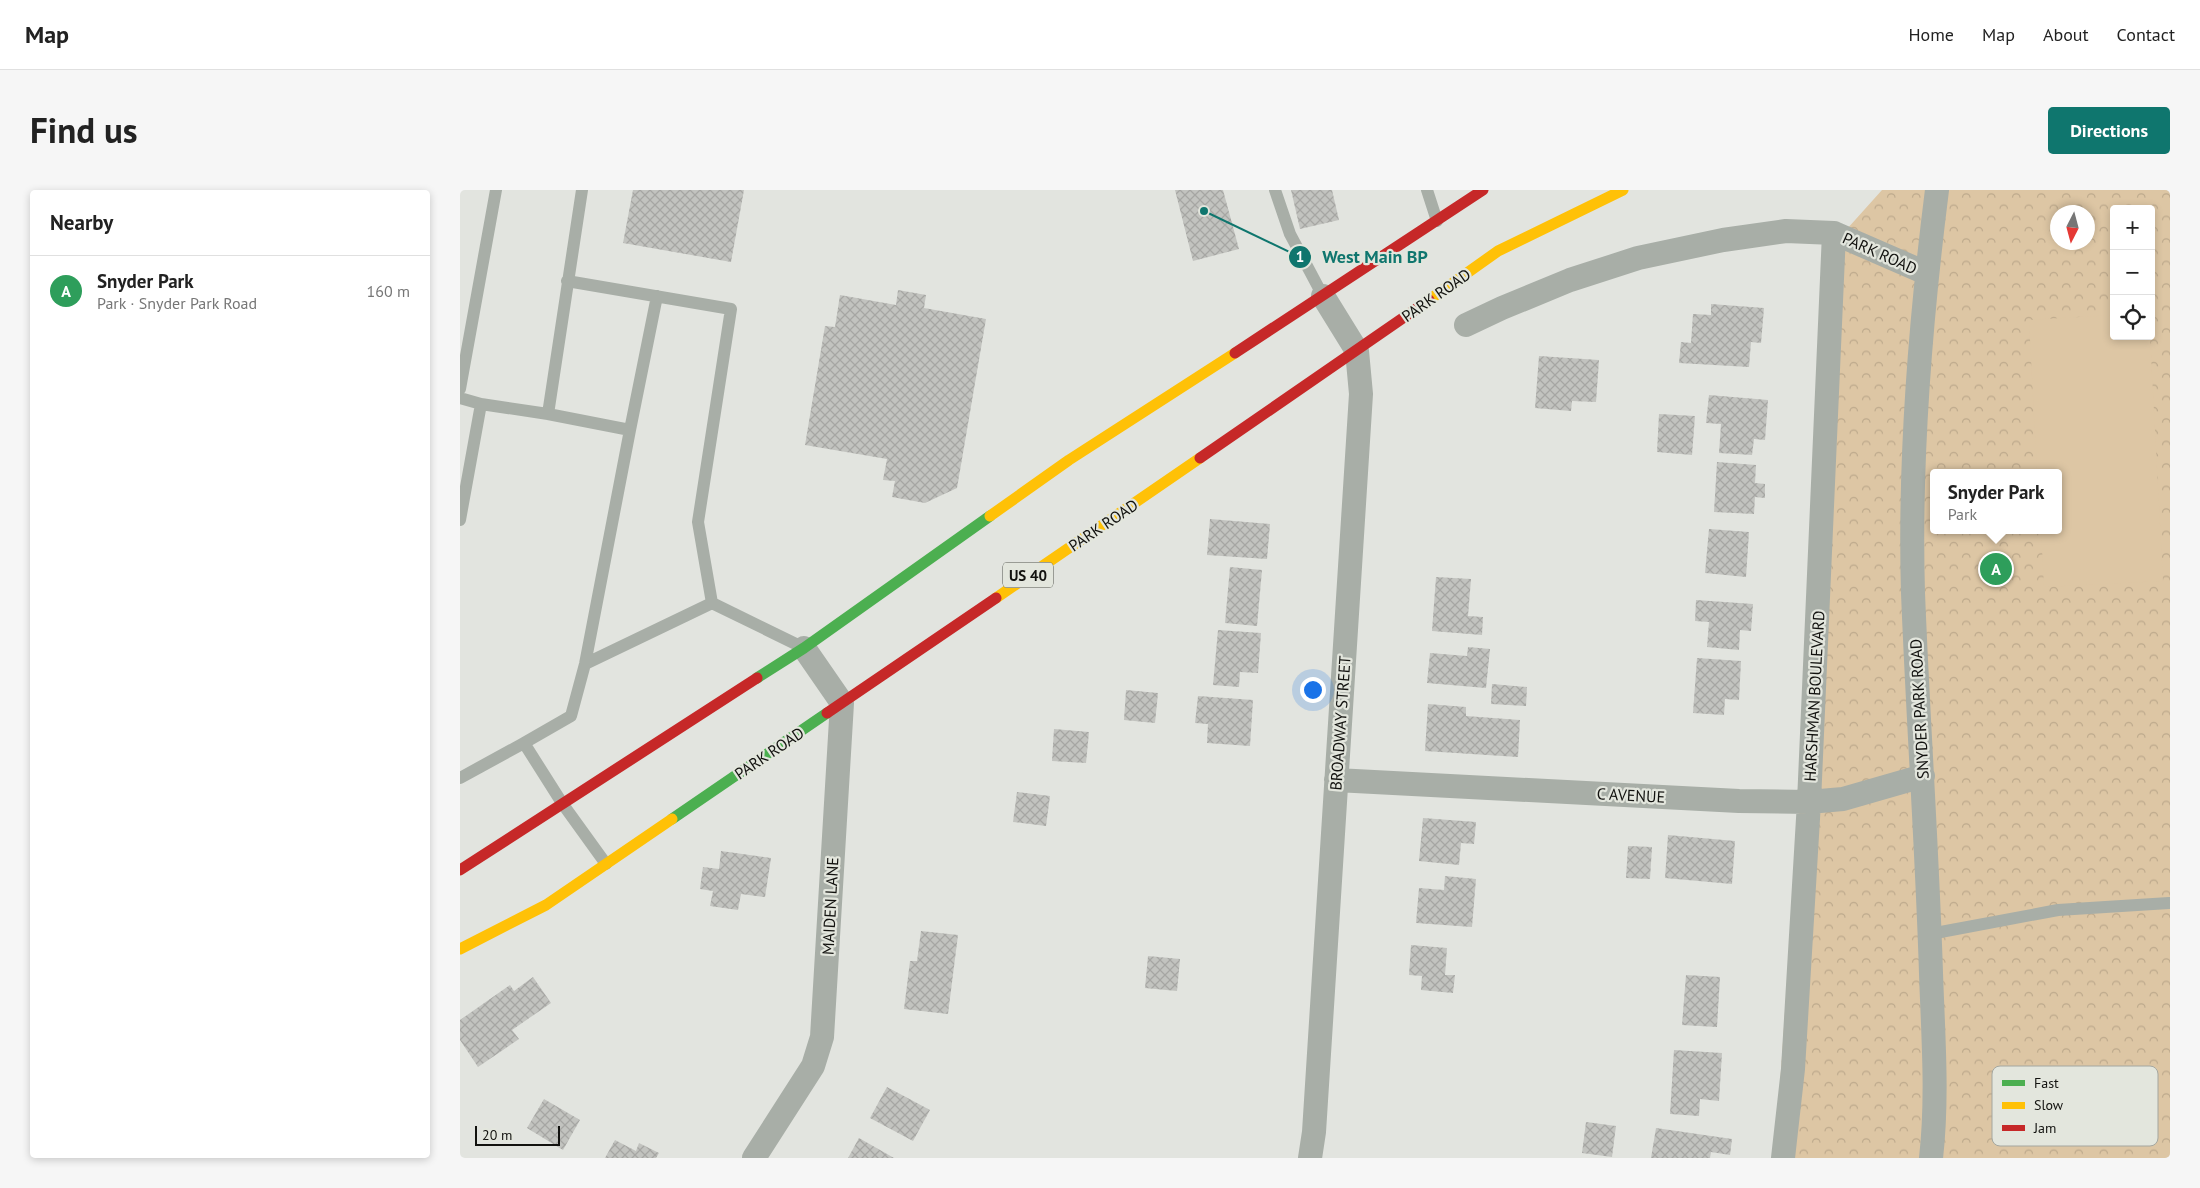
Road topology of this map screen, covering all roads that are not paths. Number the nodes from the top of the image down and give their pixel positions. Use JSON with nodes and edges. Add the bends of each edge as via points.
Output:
{"nodes":[{"id":1,"x":496,"y":190,"type":"edge"},
{"id":2,"x":582,"y":190,"type":"edge"},
{"id":3,"x":1274,"y":190,"type":"edge"},
{"id":4,"x":1427,"y":190,"type":"edge"},
{"id":5,"x":1483,"y":190,"type":"edge"},
{"id":6,"x":1623,"y":190,"type":"edge"},
{"id":7,"x":1937,"y":190,"type":"edge"},
{"id":8,"x":1437,"y":221,"type":"junction"},
{"id":9,"x":1834,"y":233,"type":"junction"},
{"id":10,"x":1926,"y":273,"type":"junction"},
{"id":11,"x":567,"y":281,"type":"junction"},
{"id":12,"x":657,"y":296,"type":"junction"},
{"id":13,"x":1323,"y":296,"type":"junction"},
{"id":14,"x":1466,"y":325,"type":"dead end"},
{"id":15,"x":1357,"y":351,"type":"junction"},
{"id":16,"x":460,"y":389,"type":"edge"},
{"id":17,"x":460,"y":398,"type":"edge"},
{"id":18,"x":481,"y":404,"type":"junction"},
{"id":19,"x":548,"y":414,"type":"junction"},
{"id":20,"x":630,"y":430,"type":"junction"},
{"id":21,"x":460,"y":520,"type":"edge"},
{"id":22,"x":712,"y":603,"type":"junction"},
{"id":23,"x":804,"y":648,"type":"junction"},
{"id":24,"x":585,"y":664,"type":"junction"},
{"id":25,"x":842,"y":703,"type":"junction"},
{"id":26,"x":524,"y":743,"type":"junction"},
{"id":27,"x":1923,"y":776,"type":"junction"},
{"id":28,"x":460,"y":778,"type":"edge"},
{"id":29,"x":1336,"y":780,"type":"junction"},
{"id":30,"x":1809,"y":802,"type":"junction"},
{"id":31,"x":562,"y":804,"type":"junction"},
{"id":32,"x":606,"y":864,"type":"junction"},
{"id":33,"x":460,"y":870,"type":"edge"},
{"id":34,"x":2169,"y":903,"type":"edge"},
{"id":35,"x":1930,"y":934,"type":"junction"},
{"id":36,"x":460,"y":949,"type":"edge"},
{"id":37,"x":1935,"y":1154,"type":"edge"},
{"id":38,"x":754,"y":1158,"type":"edge"},
{"id":39,"x":1310,"y":1158,"type":"edge"},
{"id":40,"x":1783,"y":1158,"type":"edge"}],
"edges":[{"from":1,"to":16,"type":"lane"},
{"from":2,"to":11,"type":"lane"},
{"from":3,"to":13,"type":"lane","via":[[1290,234]]},
{"from":4,"to":8,"type":"lane"},
{"from":5,"to":8,"type":"main road"},
{"from":6,"to":15,"type":"main road","name":"PARK ROAD","number":"US 40","via":[[1498,251]]},
{"from":7,"to":10,"type":"street","name":"PARK ROAD"},
{"from":8,"to":13,"type":"main road"},
{"from":9,"to":10,"type":"street","name":"PARK ROAD"},
{"from":9,"to":14,"type":"street","name":"PARK ROAD","via":[[1786,232],[1723,240],[1638,258],[1570,280]]},
{"from":9,"to":30,"type":"street","name":"HARSHMAN BOULEVARD"},
{"from":10,"to":27,"type":"street","name":"SNYDER PARK ROAD","via":[[1912,487],[1913,592]]},
{"from":11,"to":12,"type":"lane"},
{"from":11,"to":19,"type":"lane"},
{"from":12,"to":20,"type":"lane"},
{"from":12,"to":22,"type":"lane","via":[[731,309],[698,522]]},
{"from":13,"to":15,"type":"street","name":"BROADWAY STREET"},
{"from":13,"to":23,"type":"main road","via":[[1069,460]]},
{"from":15,"to":25,"type":"main road","name":"PARK ROAD","number":"US 40"},
{"from":15,"to":29,"type":"street","name":"BROADWAY STREET","via":[[1360,394]]},
{"from":17,"to":18,"type":"lane"},
{"from":18,"to":19,"type":"lane"},
{"from":18,"to":21,"type":"lane"},
{"from":19,"to":20,"type":"lane"},
{"from":20,"to":24,"type":"lane"},
{"from":22,"to":23,"type":"lane"},
{"from":22,"to":24,"type":"lane"},
{"from":23,"to":25,"type":"street"},
{"from":23,"to":31,"type":"main road"},
{"from":24,"to":26,"type":"lane","via":[[571,716]]},
{"from":25,"to":32,"type":"main road","name":"PARK ROAD","number":"US 40"},
{"from":25,"to":38,"type":"street","name":"MAIDEN LANE","via":[[822,1037],[813,1066]]},
{"from":26,"to":28,"type":"lane"},
{"from":26,"to":31,"type":"lane"},
{"from":27,"to":30,"type":"street","name":"C AVENUE","via":[[1844,799]]},
{"from":27,"to":35,"type":"street","name":"SNYDER PARK ROAD"},
{"from":29,"to":30,"type":"street","name":"C AVENUE"},
{"from":29,"to":39,"type":"street","name":"BROADWAY STREET"},
{"from":30,"to":40,"type":"street","name":"HARSHMAN BOULEVARD"},
{"from":31,"to":32,"type":"lane"},
{"from":31,"to":33,"type":"main road"},
{"from":32,"to":36,"type":"main road","name":"PARK ROAD","number":"US 40","via":[[546,905]]},
{"from":34,"to":35,"type":"lane","via":[[2058,910]]},
{"from":35,"to":37,"type":"street","name":"SNYDER PARK ROAD"}]}
